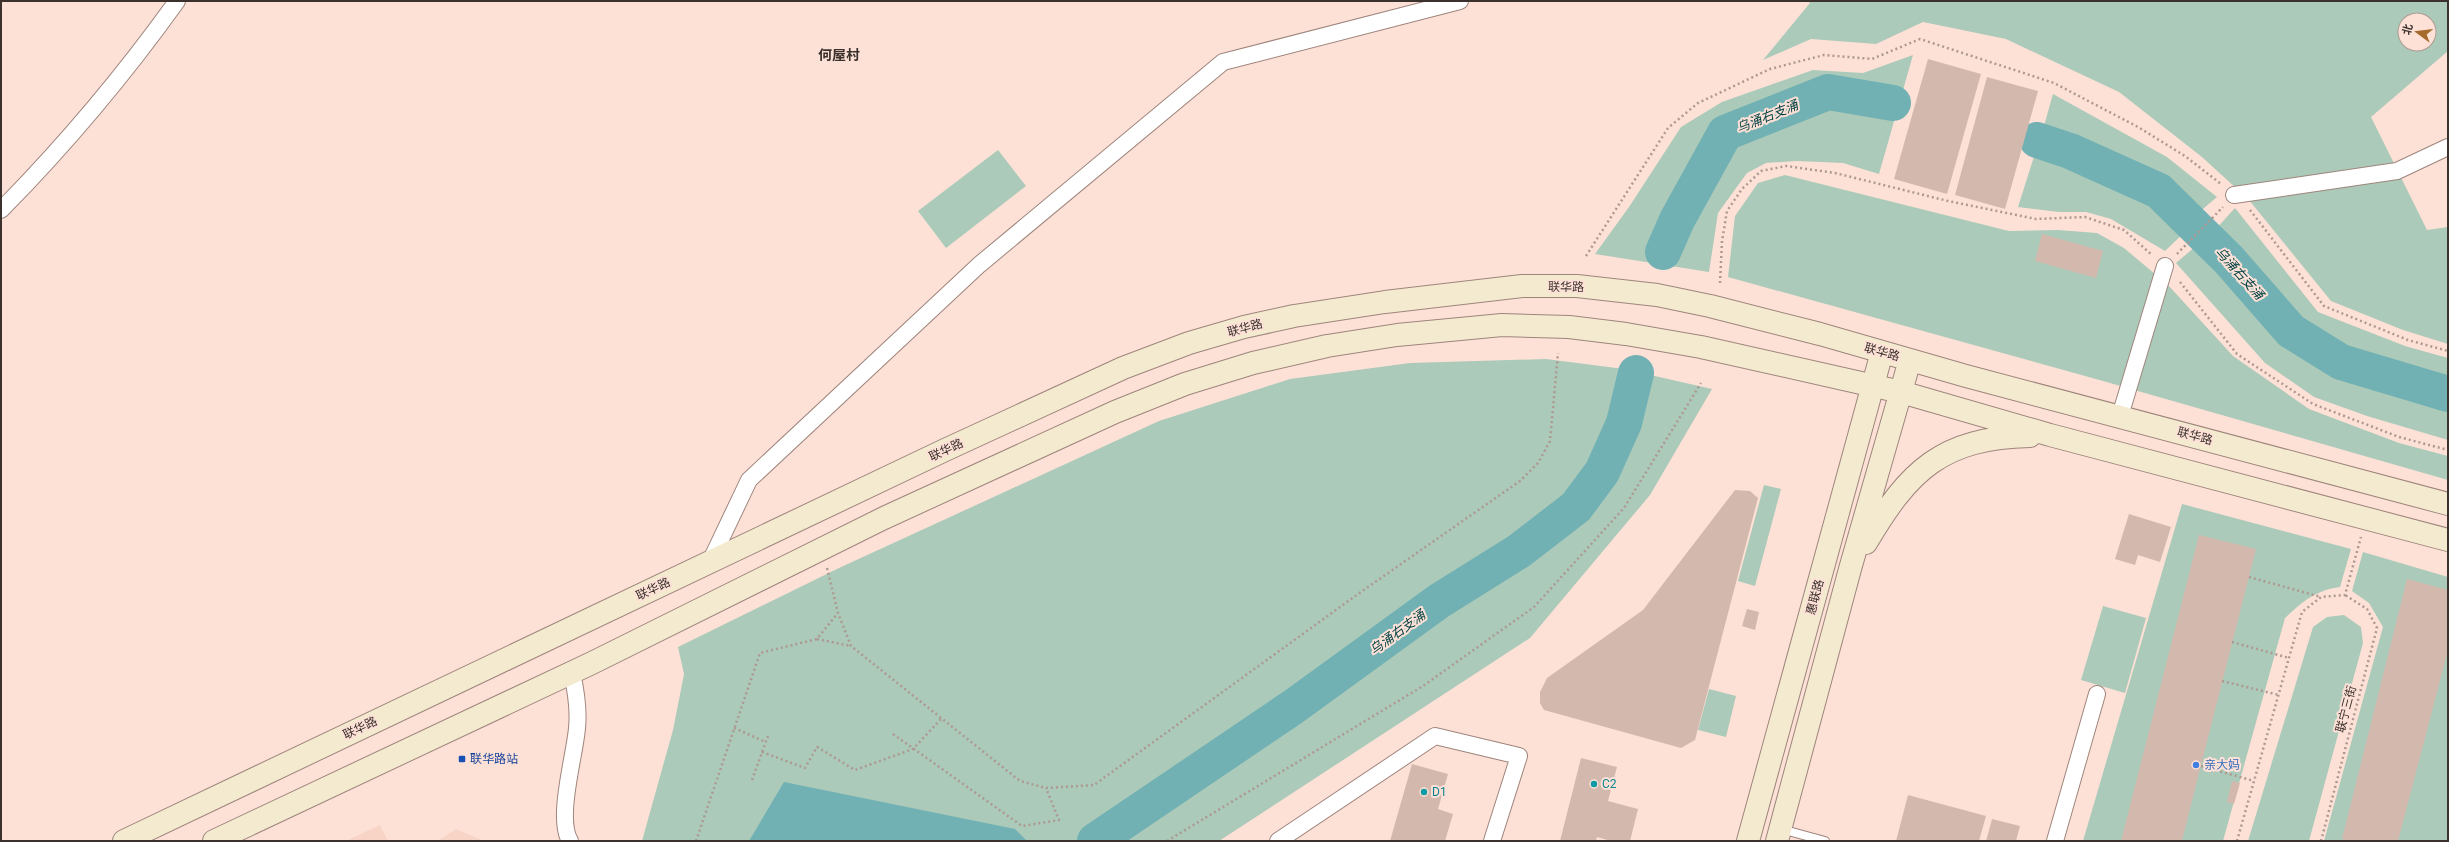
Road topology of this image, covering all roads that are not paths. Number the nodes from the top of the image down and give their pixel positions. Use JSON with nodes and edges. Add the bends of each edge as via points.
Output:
{"nodes":[{"id":1,"x":177,"y":1,"type":"edge"},
{"id":2,"x":1460,"y":1,"type":"edge"},
{"id":3,"x":2448,"y":147,"type":"edge"},
{"id":4,"x":2231,"y":198,"type":"road end"},
{"id":5,"x":1,"y":210,"type":"edge"},
{"id":6,"x":2168,"y":263,"type":"road end"},
{"id":7,"x":1882,"y":352,"type":"junction"},
{"id":8,"x":1910,"y":360,"type":"junction"},
{"id":9,"x":1872,"y":385,"type":"junction"},
{"id":10,"x":1901,"y":392,"type":"junction"},
{"id":11,"x":2120,"y":416,"type":"junction"},
{"id":12,"x":2050,"y":435,"type":"junction"},
{"id":13,"x":2448,"y":504,"type":"edge"},
{"id":14,"x":2448,"y":540,"type":"edge"},
{"id":15,"x":710,"y":562,"type":"junction"},
{"id":16,"x":1850,"y":569,"type":"junction"},
{"id":17,"x":572,"y":672,"type":"junction"},
{"id":18,"x":2097,"y":694,"type":"dead end"},
{"id":19,"x":1779,"y":835,"type":"edge"},
{"id":20,"x":124,"y":841,"type":"edge"},
{"id":21,"x":214,"y":841,"type":"edge"},
{"id":22,"x":570,"y":841,"type":"edge"},
{"id":23,"x":1278,"y":841,"type":"edge"},
{"id":24,"x":1492,"y":841,"type":"edge"},
{"id":25,"x":1748,"y":841,"type":"edge"},
{"id":26,"x":1825,"y":841,"type":"edge"},
{"id":27,"x":2055,"y":841,"type":"edge"}],
"edges":[{"from":1,"to":5,"type":"street","via":[[47,164]]},
{"from":2,"to":15,"type":"street","via":[[1223,62],[979,264],[749,480]]},
{"from":3,"to":4,"type":"street","via":[[2397,170]]},
{"from":6,"to":11,"type":"street"},
{"from":7,"to":8,"type":"street","name":"联华路"},
{"from":7,"to":9,"type":"street","name":"惠联路"},
{"from":7,"to":15,"type":"street","name":"联华路","via":[[1710,306],[1657,295],[1577,286],[1522,286],[1294,316],[1190,344],[1109,375]]},
{"from":8,"to":10,"type":"street"},
{"from":8,"to":11,"type":"street","name":"联华路"},
{"from":9,"to":10,"type":"street"},
{"from":9,"to":17,"type":"street","via":[[1701,347],[1569,327],[1502,325],[1389,336],[1312,349],[1253,363],[1185,384],[1115,412],[884,518]]},
{"from":9,"to":25,"type":"street","name":"惠联路"},
{"from":10,"to":12,"type":"street"},
{"from":10,"to":16,"type":"street"},
{"from":11,"to":13,"type":"street","name":"联华路"},
{"from":12,"to":14,"type":"street"},
{"from":12,"to":16,"type":"street","via":[[1998,436],[1954,448],[1934,461],[1888,506]]},
{"from":15,"to":20,"type":"street","name":"联华路"},
{"from":16,"to":19,"type":"street"},
{"from":17,"to":21,"type":"street"},
{"from":17,"to":22,"type":"street","via":[[578,700],[577,728],[565,817]]},
{"from":18,"to":27,"type":"street"},
{"from":19,"to":26,"type":"lane"},
{"from":23,"to":24,"type":"street","via":[[1435,736],[1519,756]]}]}
